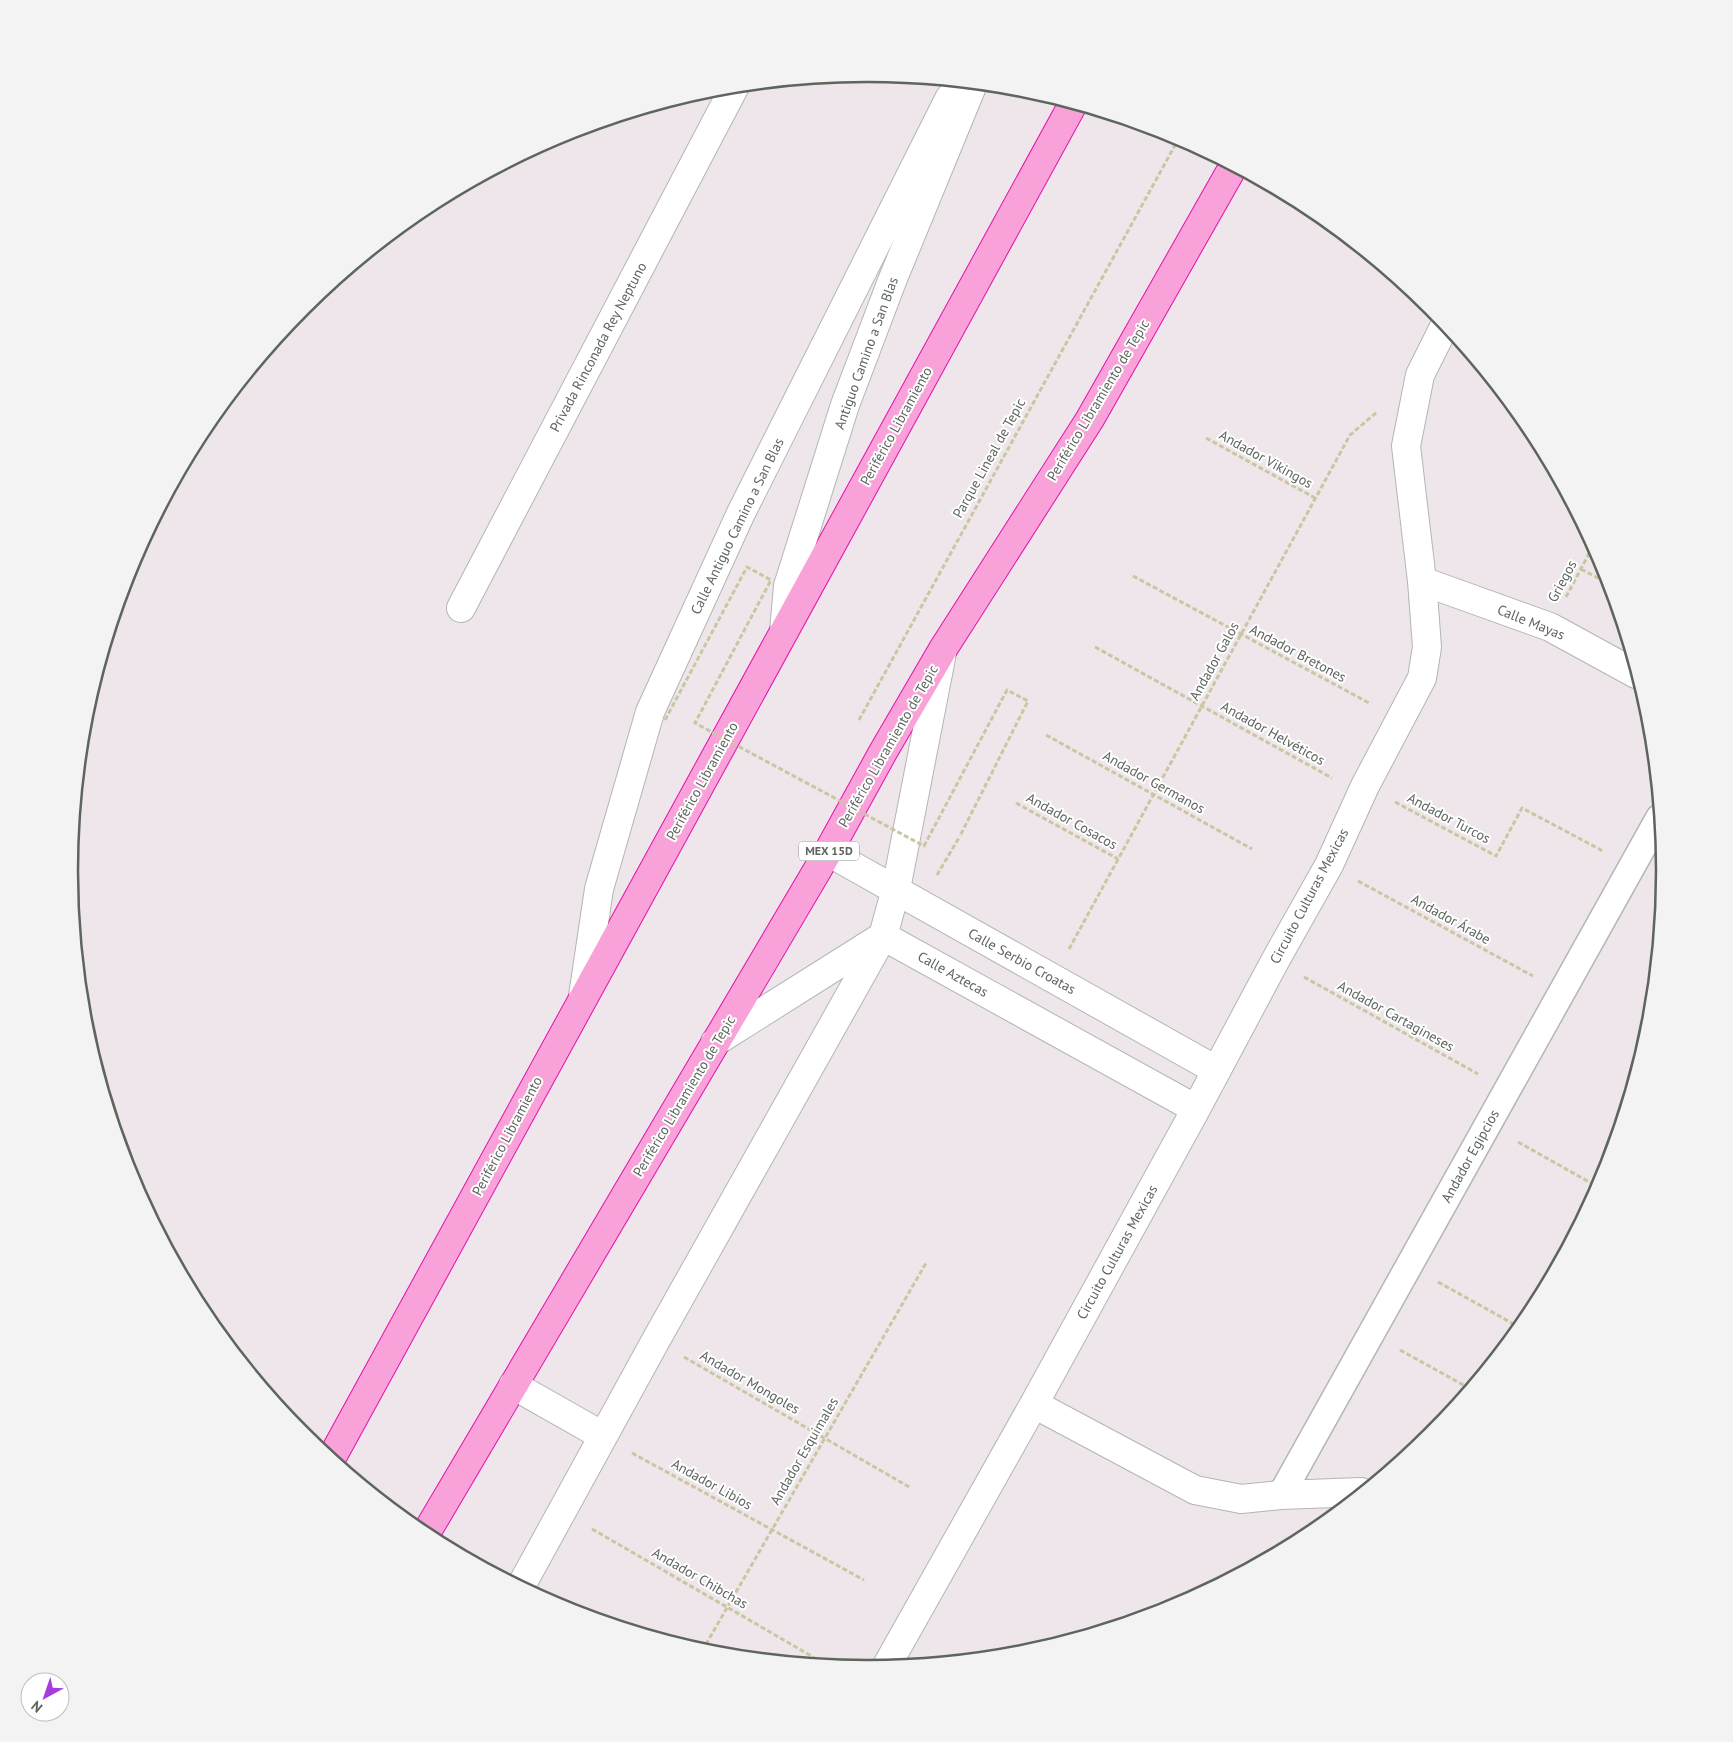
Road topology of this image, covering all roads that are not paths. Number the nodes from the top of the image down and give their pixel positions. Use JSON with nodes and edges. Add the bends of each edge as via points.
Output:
{"nodes":[{"id":1,"x":957,"y":88,"type":"edge"},
{"id":2,"x":971,"y":89,"type":"edge"},
{"id":3,"x":731,"y":94,"type":"edge"},
{"id":4,"x":1070,"y":109,"type":"edge"},
{"id":5,"x":1230,"y":171,"type":"edge"},
{"id":6,"x":1442,"y":332,"type":"edge"},
{"id":7,"x":1422,"y":581,"type":"junction"},
{"id":8,"x":461,"y":608,"type":"dead end"},
{"id":9,"x":784,"y":631,"type":"junction"},
{"id":10,"x":943,"y":649,"type":"junction"},
{"id":11,"x":1630,"y":671,"type":"edge"},
{"id":12,"x":1654,"y":826,"type":"edge"},
{"id":13,"x":828,"y":852,"type":"junction"},
{"id":14,"x":896,"y":889,"type":"junction"},
{"id":15,"x":883,"y":936,"type":"junction"},
{"id":16,"x":583,"y":996,"type":"junction"},
{"id":17,"x":716,"y":1042,"type":"junction"},
{"id":18,"x":1216,"y":1070,"type":"junction"},
{"id":19,"x":1196,"y":1109,"type":"junction"},
{"id":20,"x":513,"y":1385,"type":"junction"},
{"id":21,"x":1034,"y":1404,"type":"junction"},
{"id":22,"x":603,"y":1436,"type":"junction"},
{"id":23,"x":334,"y":1453,"type":"edge"},
{"id":24,"x":1353,"y":1492,"type":"edge"},
{"id":25,"x":1281,"y":1495,"type":"junction"},
{"id":26,"x":429,"y":1528,"type":"edge"},
{"id":27,"x":523,"y":1581,"type":"edge"},
{"id":28,"x":890,"y":1659,"type":"edge"}],
"edges":[{"from":1,"to":16,"type":"street","name":"Calle Antiguo Camino a San Blas","via":[[741,513],[650,712],[599,889]]},
{"from":2,"to":9,"type":"street","name":"Antiguo Camino a San Blas","via":[[922,204],[845,405],[788,586]]},
{"from":3,"to":8,"type":"street","name":"Privada Rinconada Rey Neptuno"},
{"from":4,"to":9,"type":"highway","name":"Periférico Libramiento"},
{"from":5,"to":10,"type":"highway","name":"Periférico Libramiento de Tepic","number":"MEX 15D","via":[[1090,419]]},
{"from":6,"to":7,"type":"street","name":"Circuito Culturas Mexicas","via":[[1420,375],[1406,446]]},
{"from":7,"to":11,"type":"street","name":"Calle Mayas","via":[[1550,627]]},
{"from":7,"to":18,"type":"street","name":"Circuito Culturas Mexicas","via":[[1427,647],[1422,678],[1363,790],[1329,865]]},
{"from":9,"to":16,"type":"highway","name":"Periférico Libramiento"},
{"from":10,"to":13,"type":"highway","name":"Periférico Libramiento de Tepic","number":"MEX 15D"},
{"from":10,"to":14,"type":"street"},
{"from":12,"to":25,"type":"street","name":"Andador Egipcios"},
{"from":13,"to":14,"type":"street","name":"Calle Serbio Croatas"},
{"from":13,"to":17,"type":"highway","name":"Periférico Libramiento de Tepic","number":"MEX 15D"},
{"from":14,"to":15,"type":"street"},
{"from":14,"to":18,"type":"street","name":"Calle Serbio Croatas"},
{"from":15,"to":17,"type":"street"},
{"from":15,"to":19,"type":"street","name":"Calle Aztecas"},
{"from":15,"to":22,"type":"street"},
{"from":16,"to":23,"type":"highway","name":"Periférico Libramiento"},
{"from":17,"to":20,"type":"highway","name":"Periférico Libramiento de Tepic","number":"MEX 15D"},
{"from":18,"to":19,"type":"street","name":"Circuito Culturas Mexicas"},
{"from":19,"to":21,"type":"street","name":"Circuito Culturas Mexicas"},
{"from":20,"to":22,"type":"street"},
{"from":20,"to":26,"type":"highway","name":"Periférico Libramiento de Tepic","number":"MEX 15D"},
{"from":21,"to":25,"type":"street","via":[[1195,1490],[1241,1499]]},
{"from":21,"to":28,"type":"street","name":"Circuito Culturas Mexicas"},
{"from":22,"to":27,"type":"street"},
{"from":24,"to":25,"type":"street"}]}
